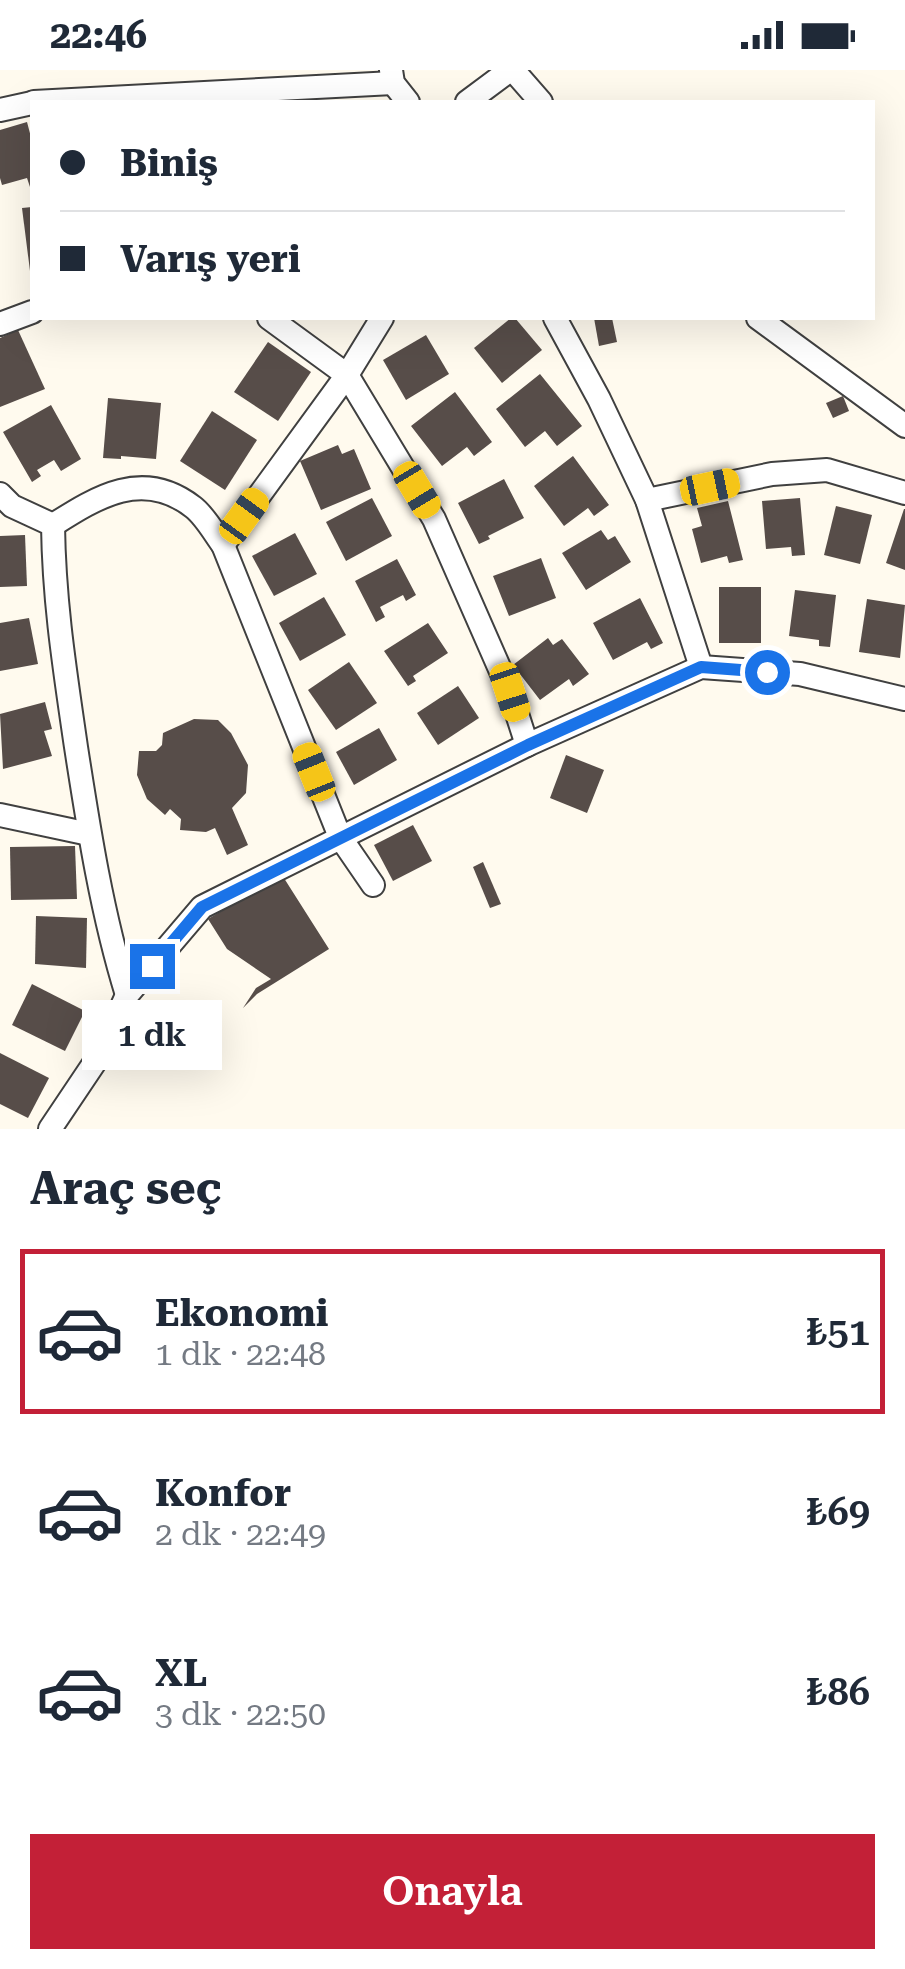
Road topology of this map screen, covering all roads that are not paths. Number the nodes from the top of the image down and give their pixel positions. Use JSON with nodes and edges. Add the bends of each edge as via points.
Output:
{"nodes":[{"id":1,"x":512,"y":70,"type":"edge"},
{"id":2,"x":392,"y":76,"type":"edge"},
{"id":3,"x":73,"y":100,"type":"edge"},
{"id":4,"x":407,"y":100,"type":"edge"},
{"id":5,"x":470,"y":100,"type":"edge"},
{"id":6,"x":539,"y":100,"type":"edge"},
{"id":7,"x":30,"y":104,"type":"edge"},
{"id":8,"x":0,"y":110,"type":"edge"},
{"id":9,"x":30,"y":313,"type":"edge"},
{"id":10,"x":272,"y":320,"type":"edge"},
{"id":11,"x":381,"y":320,"type":"edge"},
{"id":12,"x":555,"y":320,"type":"edge"},
{"id":13,"x":761,"y":320,"type":"edge"},
{"id":14,"x":0,"y":324,"type":"edge"},
{"id":15,"x":347,"y":375,"type":"junction"},
{"id":16,"x":905,"y":426,"type":"edge"},
{"id":17,"x":905,"y":493,"type":"edge"},
{"id":18,"x":0,"y":494,"type":"edge"},
{"id":19,"x":646,"y":500,"type":"junction"},
{"id":20,"x":53,"y":525,"type":"junction"},
{"id":21,"x":223,"y":545,"type":"junction"},
{"id":22,"x":701,"y":667,"type":"junction"},
{"id":23,"x":905,"y":699,"type":"edge"},
{"id":24,"x":528,"y":745,"type":"junction"},
{"id":25,"x":0,"y":816,"type":"edge"},
{"id":26,"x":90,"y":834,"type":"junction"},
{"id":27,"x":340,"y":837,"type":"junction"},
{"id":28,"x":372,"y":885,"type":"dead end"},
{"id":29,"x":127,"y":995,"type":"junction"},
{"id":30,"x":50,"y":1129,"type":"edge"}],
"edges":[{"from":1,"to":5,"type":"street"},
{"from":1,"to":6,"type":"street"},
{"from":2,"to":3,"type":"street"},
{"from":2,"to":4,"type":"street"},
{"from":7,"to":8,"type":"street"},
{"from":9,"to":14,"type":"street"},
{"from":10,"to":15,"type":"street"},
{"from":11,"to":15,"type":"street"},
{"from":12,"to":19,"type":"street"},
{"from":13,"to":16,"type":"street"},
{"from":15,"to":21,"type":"street"},
{"from":15,"to":24,"type":"street","via":[[434,519]]},
{"from":17,"to":19,"type":"street","via":[[827,470],[772,474]]},
{"from":18,"to":20,"type":"street"},
{"from":19,"to":22,"type":"street"},
{"from":20,"to":21,"type":"street","via":[[110,492],[139,488],[194,507]]},
{"from":20,"to":26,"type":"street","via":[[54,598]]},
{"from":21,"to":27,"type":"street"},
{"from":22,"to":23,"type":"street","via":[[800,674]]},
{"from":22,"to":24,"type":"street"},
{"from":24,"to":27,"type":"street"},
{"from":25,"to":26,"type":"street"},
{"from":26,"to":29,"type":"street"},
{"from":27,"to":28,"type":"street"},
{"from":27,"to":29,"type":"street","via":[[202,907]]},
{"from":29,"to":30,"type":"street","via":[[101,1053]]}]}
